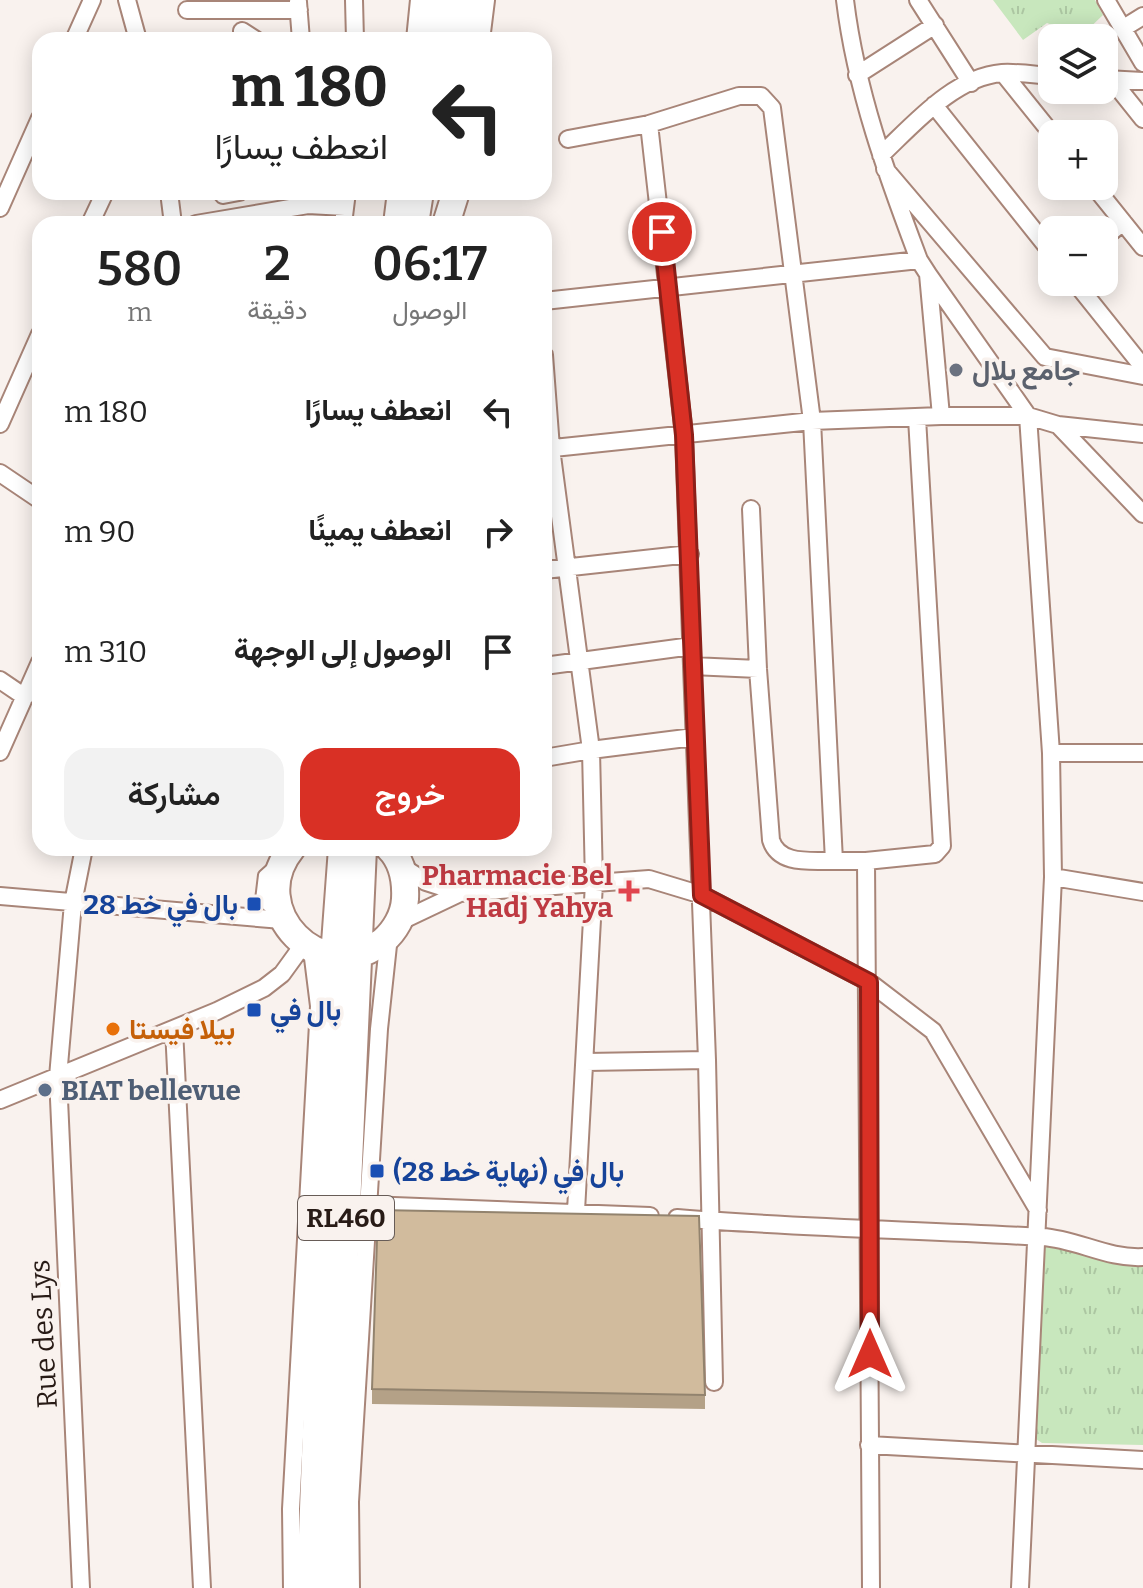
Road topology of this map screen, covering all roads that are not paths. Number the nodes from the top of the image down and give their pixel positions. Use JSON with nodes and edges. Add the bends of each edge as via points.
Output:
{"nodes":[{"id":1,"x":92,"y":0,"type":"edge"},
{"id":2,"x":127,"y":0,"type":"edge"},
{"id":3,"x":354,"y":0,"type":"edge"},
{"id":4,"x":423,"y":0,"type":"edge"},
{"id":5,"x":441,"y":0,"type":"edge"},
{"id":6,"x":462,"y":0,"type":"edge"},
{"id":7,"x":482,"y":0,"type":"edge"},
{"id":8,"x":845,"y":0,"type":"edge"},
{"id":9,"x":918,"y":0,"type":"edge"},
{"id":10,"x":1106,"y":0,"type":"edge"},
{"id":11,"x":253,"y":5,"type":"edge"},
{"id":12,"x":299,"y":5,"type":"edge"},
{"id":13,"x":187,"y":10,"type":"dead end"},
{"id":14,"x":1143,"y":16,"type":"edge"},
{"id":15,"x":935,"y":25,"type":"junction"},
{"id":16,"x":1122,"y":29,"type":"junction"},
{"id":17,"x":78,"y":32,"type":"edge"},
{"id":18,"x":136,"y":32,"type":"edge"},
{"id":19,"x":301,"y":32,"type":"edge"},
{"id":20,"x":355,"y":32,"type":"edge"},
{"id":21,"x":420,"y":32,"type":"edge"},
{"id":22,"x":438,"y":32,"type":"edge"},
{"id":23,"x":459,"y":32,"type":"edge"},
{"id":24,"x":478,"y":32,"type":"edge"},
{"id":25,"x":1143,"y":63,"type":"edge"},
{"id":26,"x":1003,"y":73,"type":"junction"},
{"id":27,"x":857,"y":75,"type":"junction"},
{"id":28,"x":1038,"y":75,"type":"edge"},
{"id":29,"x":1118,"y":80,"type":"edge"},
{"id":30,"x":1143,"y":81,"type":"edge"},
{"id":31,"x":971,"y":83,"type":"junction"},
{"id":32,"x":1118,"y":91,"type":"edge"},
{"id":33,"x":934,"y":105,"type":"junction"},
{"id":34,"x":1143,"y":119,"type":"edge"},
{"id":35,"x":1041,"y":120,"type":"edge"},
{"id":36,"x":649,"y":124,"type":"junction"},
{"id":37,"x":32,"y":136,"type":"edge"},
{"id":38,"x":568,"y":139,"type":"dead end"},
{"id":39,"x":883,"y":162,"type":"junction"},
{"id":40,"x":340,"y":200,"type":"edge"},
{"id":41,"x":1105,"y":200,"type":"edge"},
{"id":42,"x":0,"y":208,"type":"edge"},
{"id":43,"x":243,"y":216,"type":"edge"},
{"id":44,"x":1123,"y":222,"type":"junction"},
{"id":45,"x":1118,"y":226,"type":"edge"},
{"id":46,"x":1038,"y":235,"type":"edge"},
{"id":47,"x":1143,"y":247,"type":"edge"},
{"id":48,"x":924,"y":267,"type":"junction"},
{"id":49,"x":794,"y":273,"type":"junction"},
{"id":50,"x":668,"y":286,"type":"junction"},
{"id":51,"x":1086,"y":296,"type":"edge"},
{"id":52,"x":552,"y":300,"type":"edge"},
{"id":53,"x":32,"y":352,"type":"edge"},
{"id":54,"x":1143,"y":367,"type":"edge"},
{"id":55,"x":1143,"y":376,"type":"edge"},
{"id":56,"x":941,"y":416,"type":"junction"},
{"id":57,"x":1028,"y":416,"type":"junction"},
{"id":58,"x":917,"y":418,"type":"junction"},
{"id":59,"x":812,"y":421,"type":"junction"},
{"id":60,"x":0,"y":424,"type":"edge"},
{"id":61,"x":1058,"y":425,"type":"junction"},
{"id":62,"x":1143,"y":434,"type":"edge"},
{"id":63,"x":684,"y":435,"type":"junction"},
{"id":64,"x":552,"y":448,"type":"edge"},
{"id":65,"x":0,"y":473,"type":"edge"},
{"id":66,"x":552,"y":473,"type":"edge"},
{"id":67,"x":32,"y":495,"type":"edge"},
{"id":68,"x":751,"y":509,"type":"dead end"},
{"id":69,"x":1143,"y":514,"type":"edge"},
{"id":70,"x":690,"y":554,"type":"junction"},
{"id":71,"x":567,"y":567,"type":"junction"},
{"id":72,"x":552,"y":569,"type":"edge"},
{"id":73,"x":692,"y":646,"type":"junction"},
{"id":74,"x":579,"y":660,"type":"junction"},
{"id":75,"x":552,"y":665,"type":"edge"},
{"id":76,"x":692,"y":666,"type":"junction"},
{"id":77,"x":758,"y":669,"type":"junction"},
{"id":78,"x":0,"y":680,"type":"edge"},
{"id":79,"x":32,"y":681,"type":"edge"},
{"id":80,"x":25,"y":697,"type":"junction"},
{"id":81,"x":694,"y":737,"type":"junction"},
{"id":82,"x":591,"y":750,"type":"junction"},
{"id":83,"x":0,"y":752,"type":"edge"},
{"id":84,"x":1051,"y":753,"type":"junction"},
{"id":85,"x":1143,"y":753,"type":"edge"},
{"id":86,"x":552,"y":757,"type":"edge"},
{"id":87,"x":82,"y":856,"type":"edge"},
{"id":88,"x":284,"y":856,"type":"edge"},
{"id":89,"x":341,"y":856,"type":"edge"},
{"id":90,"x":360,"y":856,"type":"edge"},
{"id":91,"x":394,"y":856,"type":"edge"},
{"id":92,"x":396,"y":856,"type":"edge"},
{"id":93,"x":834,"y":861,"type":"junction"},
{"id":94,"x":866,"y":861,"type":"junction"},
{"id":95,"x":1053,"y":877,"type":"junction"},
{"id":96,"x":594,"y":883,"type":"junction"},
{"id":97,"x":1143,"y":892,"type":"edge"},
{"id":98,"x":460,"y":893,"type":"junction"},
{"id":99,"x":702,"y":895,"type":"junction"},
{"id":100,"x":0,"y":896,"type":"edge"},
{"id":101,"x":73,"y":903,"type":"junction"},
{"id":102,"x":282,"y":920,"type":"junction"},
{"id":103,"x":394,"y":929,"type":"junction"},
{"id":104,"x":327,"y":952,"type":"junction"},
{"id":105,"x":869,"y":982,"type":"junction"},
{"id":106,"x":174,"y":1029,"type":"junction"},
{"id":107,"x":707,"y":1060,"type":"junction"},
{"id":108,"x":586,"y":1062,"type":"junction"},
{"id":109,"x":58,"y":1077,"type":"junction"},
{"id":110,"x":0,"y":1100,"type":"edge"},
{"id":111,"x":368,"y":1205,"type":"junction"},
{"id":112,"x":576,"y":1211,"type":"junction"},
{"id":113,"x":1039,"y":1212,"type":"junction"},
{"id":114,"x":711,"y":1221,"type":"junction"},
{"id":115,"x":870,"y":1231,"type":"junction"},
{"id":116,"x":1038,"y":1237,"type":"junction"},
{"id":117,"x":1143,"y":1257,"type":"edge"},
{"id":118,"x":714,"y":1382,"type":"dead end"},
{"id":119,"x":869,"y":1445,"type":"junction"},
{"id":120,"x":1027,"y":1454,"type":"junction"},
{"id":121,"x":1143,"y":1460,"type":"edge"},
{"id":122,"x":81,"y":1588,"type":"edge"},
{"id":123,"x":202,"y":1588,"type":"edge"},
{"id":124,"x":292,"y":1588,"type":"edge"},
{"id":125,"x":310,"y":1588,"type":"edge"},
{"id":126,"x":330,"y":1588,"type":"edge"},
{"id":127,"x":351,"y":1588,"type":"edge"},
{"id":128,"x":871,"y":1588,"type":"edge"},
{"id":129,"x":1020,"y":1588,"type":"edge"}],
"edges":[{"from":1,"to":17,"type":"street"},
{"from":2,"to":18,"type":"street"},
{"from":3,"to":20,"type":"street"},
{"from":4,"to":21,"type":"main road"},
{"from":5,"to":22,"type":"main road"},
{"from":6,"to":23,"type":"main road"},
{"from":7,"to":24,"type":"main road"},
{"from":8,"to":27,"type":"street"},
{"from":9,"to":15,"type":"street"},
{"from":10,"to":16,"type":"street"},
{"from":11,"to":12,"type":"street"},
{"from":11,"to":13,"type":"street"},
{"from":12,"to":19,"type":"street"},
{"from":14,"to":16,"type":"street"},
{"from":15,"to":27,"type":"street"},
{"from":15,"to":31,"type":"street"},
{"from":16,"to":25,"type":"street"},
{"from":26,"to":28,"type":"street"},
{"from":26,"to":31,"type":"street"},
{"from":26,"to":35,"type":"street"},
{"from":27,"to":39,"type":"street"},
{"from":29,"to":30,"type":"street"},
{"from":31,"to":33,"type":"street"},
{"from":32,"to":34,"type":"street"},
{"from":33,"to":39,"type":"street"},
{"from":33,"to":46,"type":"street"},
{"from":36,"to":38,"type":"street"},
{"from":36,"to":49,"type":"street","via":[[739,96],[768,101],[775,119]]},
{"from":36,"to":50,"type":"street"},
{"from":37,"to":42,"type":"street"},
{"from":39,"to":48,"type":"street"},
{"from":39,"to":55,"type":"street","via":[[1045,357]]},
{"from":40,"to":43,"type":"street"},
{"from":41,"to":44,"type":"street"},
{"from":44,"to":45,"type":"street"},
{"from":44,"to":47,"type":"street"},
{"from":48,"to":49,"type":"street"},
{"from":48,"to":56,"type":"street"},
{"from":48,"to":57,"type":"street"},
{"from":49,"to":50,"type":"street"},
{"from":49,"to":59,"type":"street"},
{"from":50,"to":52,"type":"street"},
{"from":50,"to":63,"type":"street"},
{"from":51,"to":54,"type":"street"},
{"from":53,"to":60,"type":"street"},
{"from":56,"to":57,"type":"street"},
{"from":56,"to":58,"type":"street"},
{"from":57,"to":61,"type":"street"},
{"from":57,"to":84,"type":"street"},
{"from":58,"to":59,"type":"street"},
{"from":58,"to":94,"type":"street","via":[[942,846],[935,854]]},
{"from":59,"to":63,"type":"street"},
{"from":59,"to":93,"type":"street"},
{"from":61,"to":62,"type":"street"},
{"from":61,"to":69,"type":"street"},
{"from":63,"to":64,"type":"street"},
{"from":63,"to":70,"type":"street"},
{"from":65,"to":67,"type":"street"},
{"from":66,"to":71,"type":"street"},
{"from":68,"to":77,"type":"street"},
{"from":70,"to":71,"type":"street"},
{"from":70,"to":73,"type":"street"},
{"from":71,"to":72,"type":"street"},
{"from":71,"to":74,"type":"street"},
{"from":73,"to":74,"type":"street"},
{"from":73,"to":76,"type":"street"},
{"from":74,"to":75,"type":"street"},
{"from":74,"to":82,"type":"street"},
{"from":76,"to":77,"type":"street"},
{"from":76,"to":81,"type":"street"},
{"from":77,"to":93,"type":"street","via":[[773,847],[786,858]]},
{"from":78,"to":80,"type":"street"},
{"from":79,"to":80,"type":"street"},
{"from":80,"to":83,"type":"street"},
{"from":81,"to":82,"type":"street"},
{"from":81,"to":99,"type":"street"},
{"from":82,"to":86,"type":"street"},
{"from":82,"to":96,"type":"street"},
{"from":84,"to":85,"type":"street"},
{"from":84,"to":95,"type":"street"},
{"from":87,"to":101,"type":"street","name":"Rue des Lys"},
{"from":88,"to":102,"type":"main road","via":[[276,888]]},
{"from":89,"to":104,"type":"main road","number":"RL460"},
{"from":90,"to":104,"type":"main road","number":"RL460"},
{"from":91,"to":103,"type":"main road","via":[[405,904]]},
{"from":92,"to":98,"type":"street","via":[[426,882]]},
{"from":93,"to":94,"type":"street"},
{"from":94,"to":105,"type":"street"},
{"from":95,"to":97,"type":"street"},
{"from":95,"to":113,"type":"street"},
{"from":96,"to":98,"type":"street"},
{"from":96,"to":99,"type":"street","via":[[649,879]]},
{"from":96,"to":108,"type":"street"},
{"from":98,"to":103,"type":"street"},
{"from":99,"to":105,"type":"street"},
{"from":99,"to":107,"type":"street"},
{"from":100,"to":101,"type":"street"},
{"from":101,"to":102,"type":"street"},
{"from":101,"to":109,"type":"street","name":"Rue des Lys"},
{"from":102,"to":104,"type":"main road"},
{"from":103,"to":104,"type":"main road"},
{"from":103,"to":111,"type":"street"},
{"from":104,"to":106,"type":"street"},
{"from":104,"to":124,"type":"street","via":[[319,1006],[291,1509]]},
{"from":104,"to":125,"type":"main road","number":"RL460"},
{"from":104,"to":126,"type":"main road","number":"RL460"},
{"from":105,"to":113,"type":"street","via":[[914,1014],[945,1046]]},
{"from":105,"to":115,"type":"street"},
{"from":106,"to":109,"type":"street"},
{"from":106,"to":123,"type":"street"},
{"from":107,"to":108,"type":"street"},
{"from":107,"to":114,"type":"street"},
{"from":108,"to":112,"type":"street"},
{"from":109,"to":110,"type":"street"},
{"from":109,"to":122,"type":"street","name":"Rue des Lys"},
{"from":111,"to":112,"type":"street"},
{"from":111,"to":127,"type":"street","via":[[350,1502]]},
{"from":112,"to":114,"type":"street"},
{"from":113,"to":116,"type":"street"},
{"from":114,"to":115,"type":"street"},
{"from":114,"to":118,"type":"street"},
{"from":115,"to":116,"type":"street"},
{"from":115,"to":119,"type":"street"},
{"from":116,"to":117,"type":"street"},
{"from":116,"to":120,"type":"street"},
{"from":119,"to":120,"type":"street"},
{"from":119,"to":128,"type":"street"},
{"from":120,"to":121,"type":"street"},
{"from":120,"to":129,"type":"street"}]}
